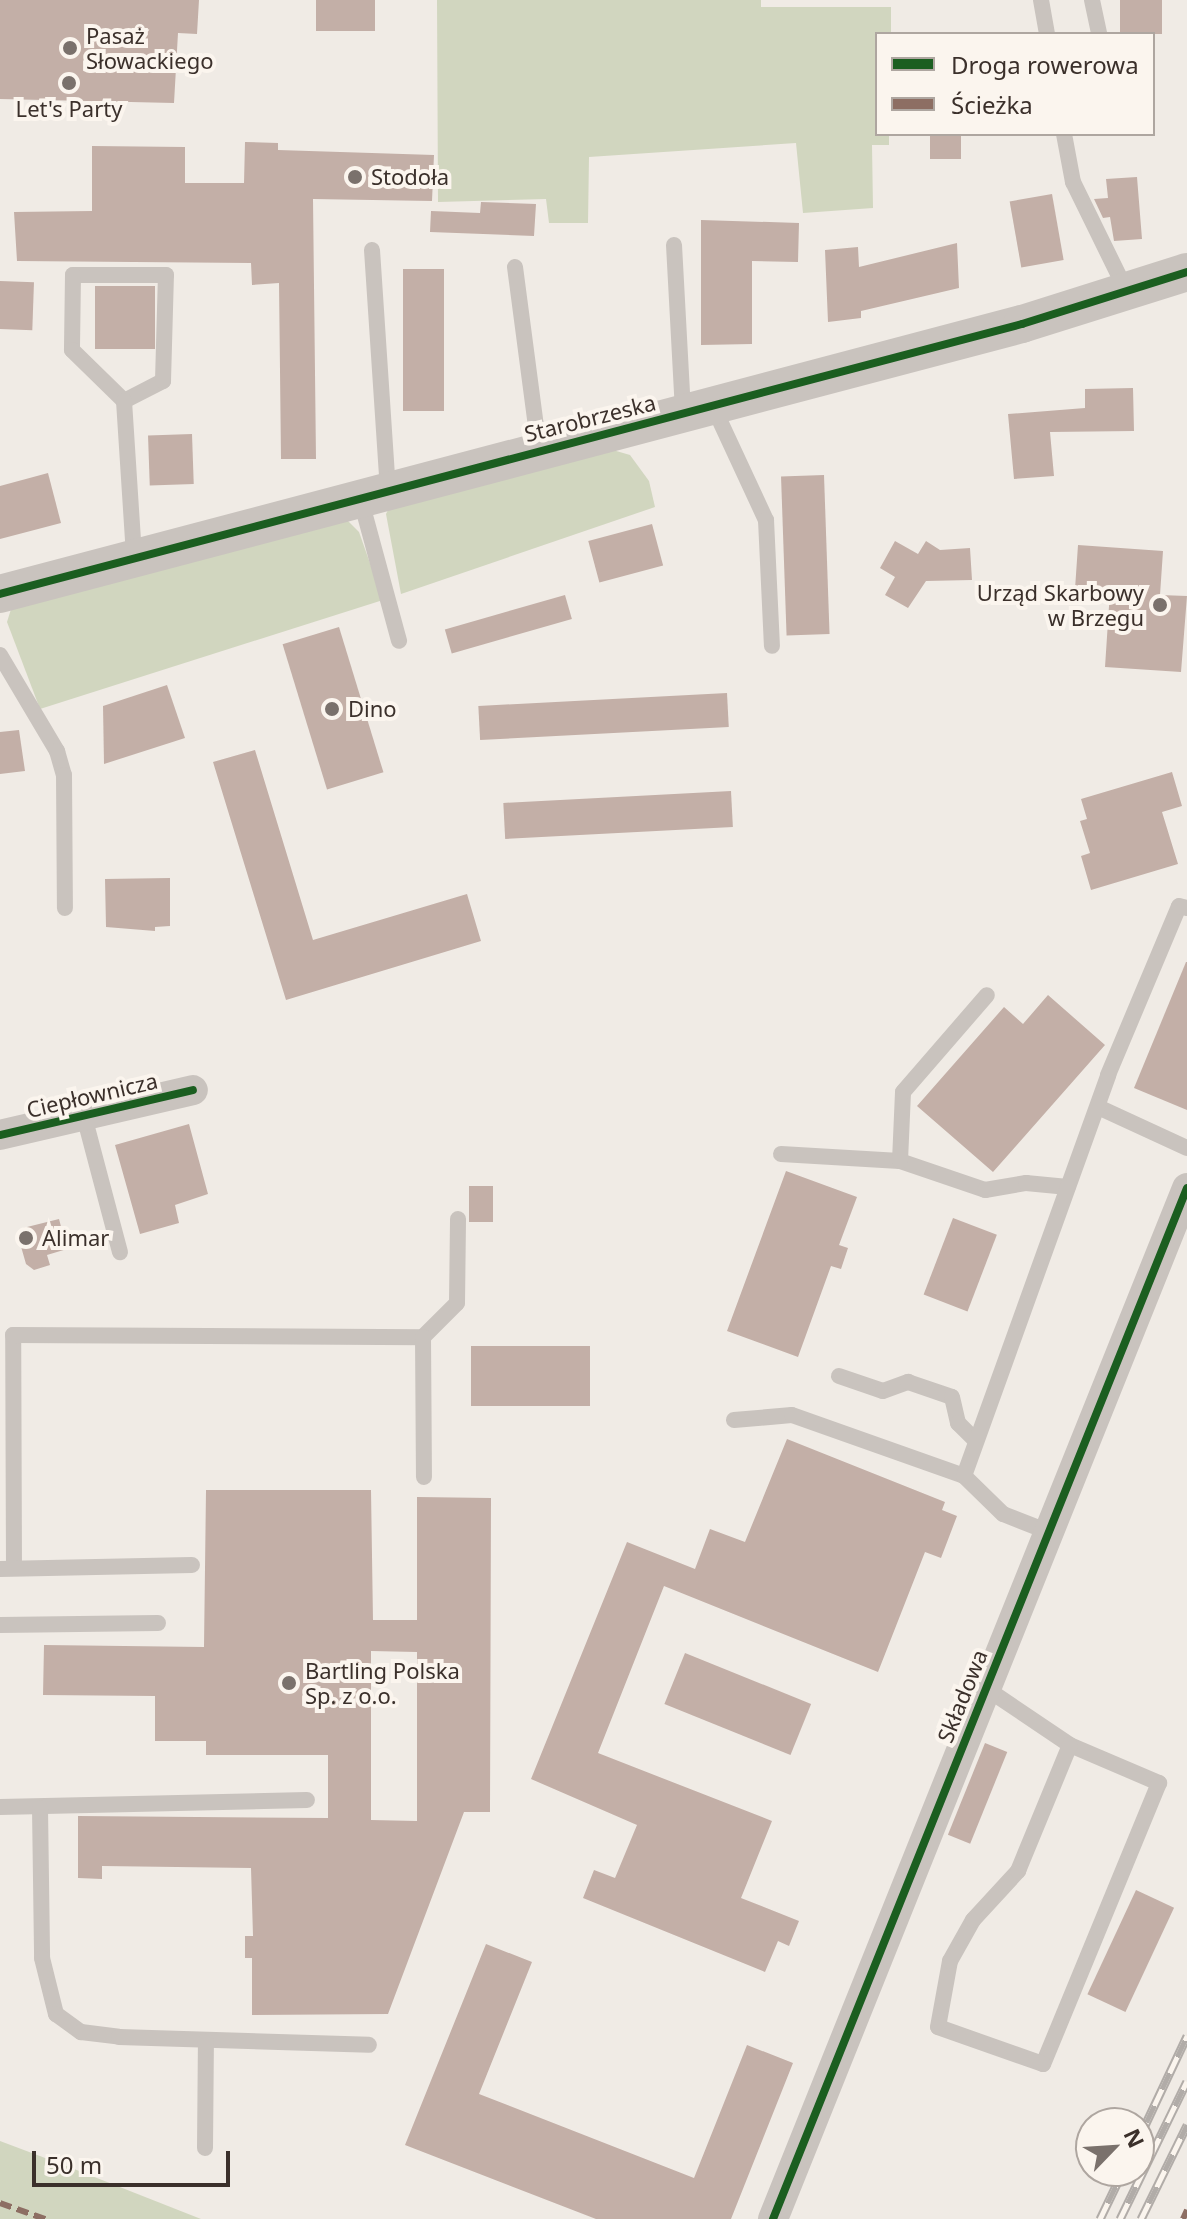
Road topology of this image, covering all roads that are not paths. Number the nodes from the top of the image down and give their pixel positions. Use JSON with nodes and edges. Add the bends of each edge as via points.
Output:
{"nodes":[{"id":1,"x":1041,"y":0,"type":"edge"},
{"id":2,"x":1092,"y":0,"type":"edge"},
{"id":3,"x":1047,"y":32,"type":"edge"},
{"id":4,"x":1099,"y":32,"type":"edge"},
{"id":5,"x":1064,"y":136,"type":"edge"},
{"id":6,"x":674,"y":245,"type":"dead end"},
{"id":7,"x":372,"y":250,"type":"dead end"},
{"id":8,"x":515,"y":267,"type":"dead end"},
{"id":9,"x":1187,"y":272,"type":"edge"},
{"id":10,"x":1128,"y":293,"type":"junction"},
{"id":11,"x":124,"y":401,"type":"junction"},
{"id":12,"x":698,"y":409,"type":"junction"},
{"id":13,"x":539,"y":450,"type":"junction"},
{"id":14,"x":374,"y":492,"type":"junction"},
{"id":15,"x":134,"y":557,"type":"junction"},
{"id":16,"x":0,"y":594,"type":"edge"},
{"id":17,"x":399,"y":641,"type":"dead end"},
{"id":18,"x":772,"y":646,"type":"dead end"},
{"id":19,"x":0,"y":655,"type":"edge"},
{"id":20,"x":65,"y":908,"type":"dead end"},
{"id":21,"x":1187,"y":908,"type":"edge"},
{"id":22,"x":987,"y":995,"type":"dead end"},
{"id":23,"x":193,"y":1090,"type":"dead end"},
{"id":24,"x":1098,"y":1107,"type":"junction"},
{"id":25,"x":84,"y":1116,"type":"junction"},
{"id":26,"x":0,"y":1135,"type":"edge"},
{"id":27,"x":1187,"y":1148,"type":"edge"},
{"id":28,"x":781,"y":1154,"type":"dead end"},
{"id":29,"x":900,"y":1161,"type":"junction"},
{"id":30,"x":1068,"y":1187,"type":"junction"},
{"id":31,"x":1187,"y":1188,"type":"edge"},
{"id":32,"x":458,"y":1219,"type":"dead end"},
{"id":33,"x":120,"y":1252,"type":"dead end"},
{"id":34,"x":423,"y":1337,"type":"junction"},
{"id":35,"x":839,"y":1376,"type":"dead end"},
{"id":36,"x":734,"y":1420,"type":"dead end"},
{"id":37,"x":976,"y":1441,"type":"junction"},
{"id":38,"x":964,"y":1476,"type":"junction"},
{"id":39,"x":424,"y":1477,"type":"dead end"},
{"id":40,"x":1049,"y":1532,"type":"junction"},
{"id":41,"x":192,"y":1565,"type":"dead end"},
{"id":42,"x":7,"y":1569,"type":"edge"},
{"id":43,"x":158,"y":1623,"type":"dead end"},
{"id":44,"x":0,"y":1625,"type":"edge"},
{"id":45,"x":984,"y":1687,"type":"junction"},
{"id":46,"x":1070,"y":1745,"type":"junction"},
{"id":47,"x":307,"y":1800,"type":"dead end"},
{"id":48,"x":0,"y":1807,"type":"edge"},
{"id":49,"x":40,"y":1808,"type":"junction"},
{"id":50,"x":206,"y":2041,"type":"junction"},
{"id":51,"x":369,"y":2045,"type":"dead end"},
{"id":52,"x":205,"y":2148,"type":"dead end"},
{"id":53,"x":773,"y":2219,"type":"edge"}],
"edges":[{"from":1,"to":3,"type":"lane"},
{"from":2,"to":4,"type":"lane"},
{"from":5,"to":10,"type":"lane","via":[[1073,182]]},
{"from":6,"to":12,"type":"lane"},
{"from":7,"to":14,"type":"lane"},
{"from":8,"to":13,"type":"lane"},
{"from":9,"to":10,"type":"street","name":"Starobrzeska"},
{"from":10,"to":12,"type":"street","name":"Starobrzeska"},
{"from":11,"to":11,"type":"lane","via":[[72,350],[73,275],[166,275],[163,381]]},
{"from":11,"to":15,"type":"lane"},
{"from":12,"to":13,"type":"street","name":"Starobrzeska"},
{"from":12,"to":18,"type":"lane","via":[[766,520]]},
{"from":13,"to":14,"type":"street","name":"Starobrzeska"},
{"from":14,"to":15,"type":"street","name":"Starobrzeska"},
{"from":14,"to":17,"type":"lane"},
{"from":15,"to":16,"type":"street","name":"Starobrzeska"},
{"from":19,"to":20,"type":"lane","via":[[57,751],[64,775]]},
{"from":21,"to":24,"type":"lane","via":[[1179,906]]},
{"from":22,"to":29,"type":"lane","via":[[903,1092]]},
{"from":23,"to":25,"type":"street","name":"Ciepłownicza"},
{"from":24,"to":27,"type":"lane"},
{"from":24,"to":30,"type":"lane"},
{"from":25,"to":26,"type":"street","name":"Ciepłownicza"},
{"from":25,"to":33,"type":"lane"},
{"from":28,"to":29,"type":"lane"},
{"from":29,"to":30,"type":"lane","via":[[985,1190],[1026,1183]]},
{"from":30,"to":37,"type":"lane"},
{"from":31,"to":40,"type":"street","name":"Składowa"},
{"from":32,"to":34,"type":"lane","via":[[457,1303]]},
{"from":34,"to":39,"type":"lane"},
{"from":34,"to":42,"type":"lane","via":[[13,1335]]},
{"from":35,"to":37,"type":"lane","via":[[883,1391],[908,1382],[952,1397],[958,1423]]},
{"from":36,"to":38,"type":"lane","via":[[792,1415]]},
{"from":37,"to":38,"type":"lane"},
{"from":38,"to":40,"type":"lane","via":[[1003,1514]]},
{"from":40,"to":45,"type":"street","name":"Składowa"},
{"from":41,"to":42,"type":"lane"},
{"from":43,"to":44,"type":"lane"},
{"from":45,"to":46,"type":"lane"},
{"from":45,"to":53,"type":"street","name":"Składowa"},
{"from":46,"to":46,"type":"lane","via":[[1159,1783],[1043,2064],[938,2027],[950,1961],[973,1920],[1018,1871]]},
{"from":47,"to":49,"type":"lane"},
{"from":48,"to":49,"type":"lane"},
{"from":49,"to":50,"type":"lane","via":[[42,1958],[56,2014],[81,2032]]},
{"from":50,"to":51,"type":"lane"},
{"from":50,"to":52,"type":"lane"}]}
